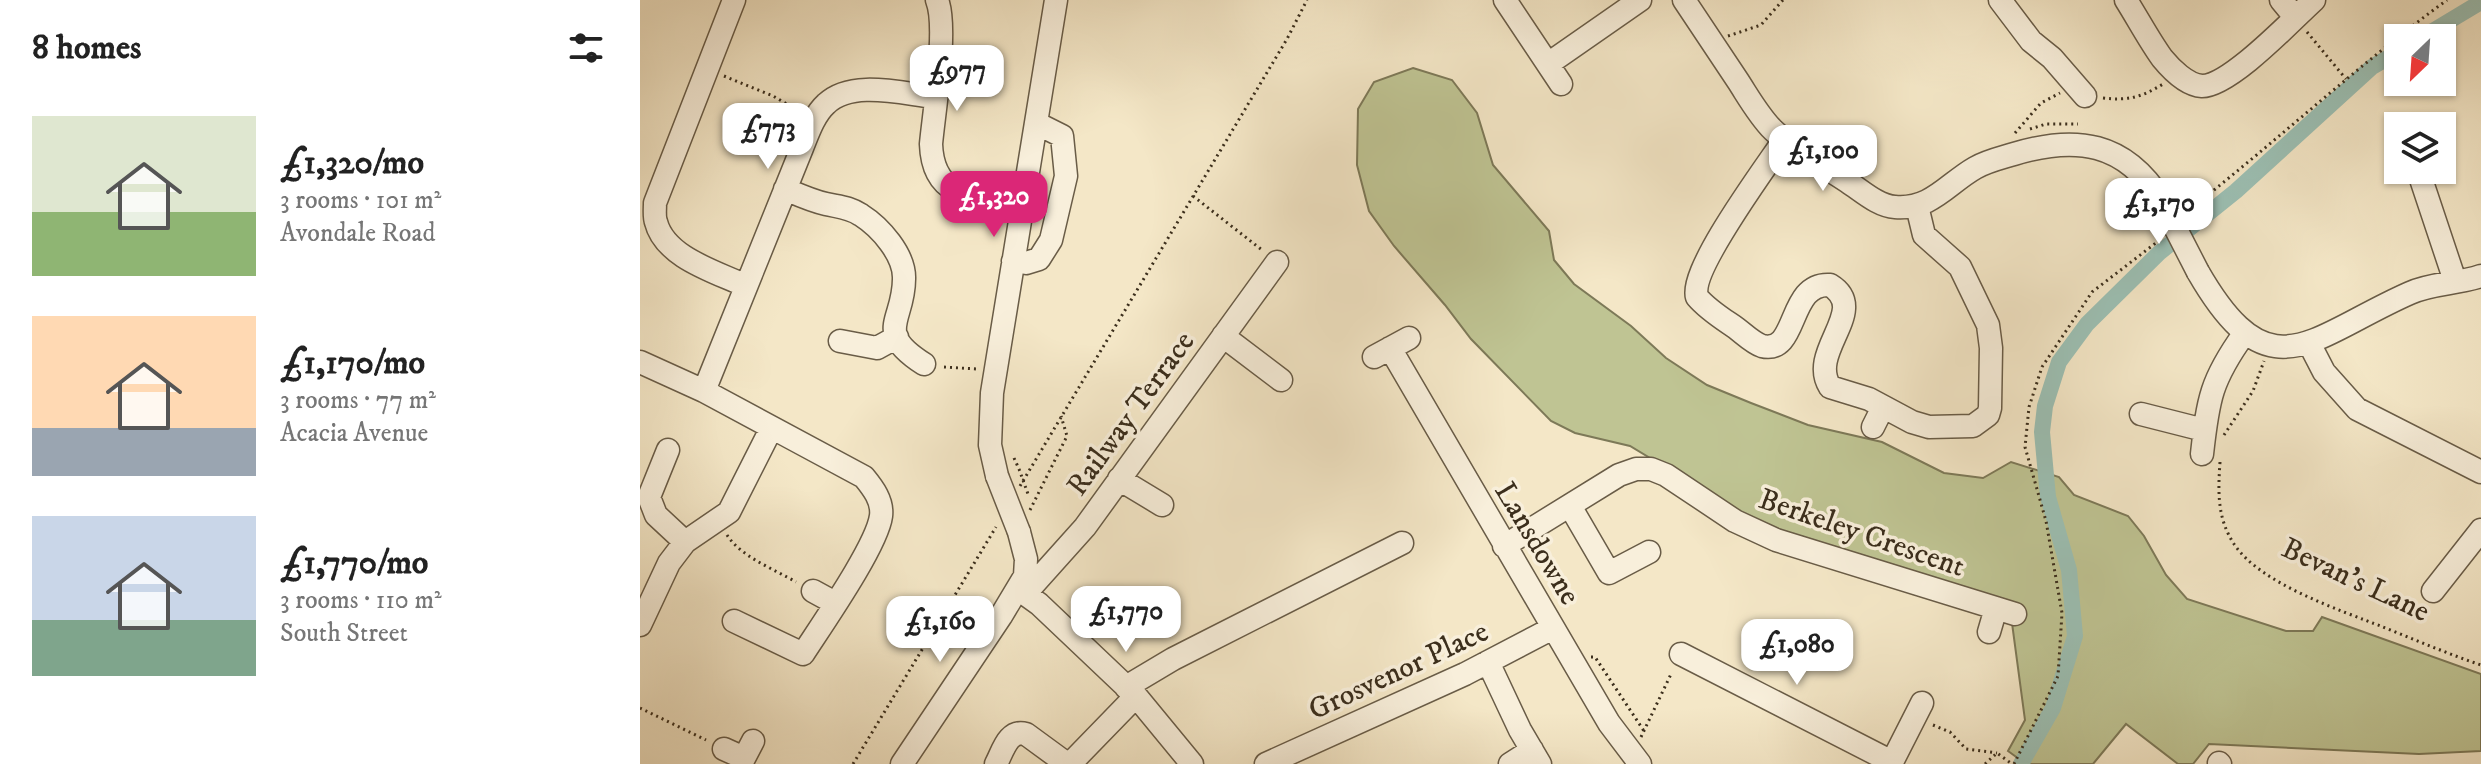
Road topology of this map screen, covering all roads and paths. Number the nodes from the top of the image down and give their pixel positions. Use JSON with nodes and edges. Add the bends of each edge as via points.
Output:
{"nodes":[{"id":1,"x":734,"y":0,"type":"edge"},
{"id":2,"x":937,"y":0,"type":"edge"},
{"id":3,"x":1056,"y":0,"type":"edge"},
{"id":4,"x":1307,"y":0,"type":"edge"},
{"id":5,"x":1505,"y":0,"type":"edge"},
{"id":6,"x":1640,"y":0,"type":"edge"},
{"id":7,"x":1684,"y":0,"type":"edge"},
{"id":8,"x":1783,"y":0,"type":"edge"},
{"id":9,"x":2000,"y":0,"type":"edge"},
{"id":10,"x":2126,"y":0,"type":"edge"},
{"id":11,"x":2314,"y":0,"type":"edge"},
{"id":12,"x":2447,"y":0,"type":"edge"},
{"id":13,"x":2288,"y":9,"type":"edge"},
{"id":14,"x":1714,"y":44,"type":"junction"},
{"id":15,"x":1548,"y":64,"type":"junction"},
{"id":16,"x":707,"y":69,"type":"junction"},
{"id":17,"x":2177,"y":73,"type":"junction"},
{"id":18,"x":2346,"y":79,"type":"junction"},
{"id":19,"x":1561,"y":84,"type":"dead end"},
{"id":20,"x":2085,"y":96,"type":"junction"},
{"id":21,"x":935,"y":97,"type":"junction"},
{"id":22,"x":814,"y":120,"type":"junction"},
{"id":23,"x":1036,"y":123,"type":"junction"},
{"id":24,"x":2014,"y":134,"type":"dead end"},
{"id":25,"x":1784,"y":140,"type":"junction"},
{"id":26,"x":2423,"y":184,"type":"edge"},
{"id":27,"x":785,"y":189,"type":"junction"},
{"id":28,"x":2210,"y":194,"type":"junction"},
{"id":29,"x":1193,"y":196,"type":"junction"},
{"id":30,"x":2161,"y":200,"type":"junction"},
{"id":31,"x":1023,"y":202,"type":"junction"},
{"id":32,"x":1917,"y":206,"type":"junction"},
{"id":33,"x":2183,"y":222,"type":"dead end"},
{"id":34,"x":2172,"y":231,"type":"dead end"},
{"id":35,"x":1013,"y":261,"type":"junction"},
{"id":36,"x":1277,"y":262,"type":"joint"},
{"id":37,"x":2481,"y":276,"type":"edge"},
{"id":38,"x":2455,"y":281,"type":"junction"},
{"id":39,"x":746,"y":286,"type":"junction"},
{"id":40,"x":2244,"y":334,"type":"junction"},
{"id":41,"x":1223,"y":336,"type":"junction"},
{"id":42,"x":897,"y":337,"type":"junction"},
{"id":43,"x":840,"y":341,"type":"dead end"},
{"id":44,"x":2309,"y":343,"type":"junction"},
{"id":45,"x":2270,"y":346,"type":"junction"},
{"id":46,"x":1391,"y":348,"type":"dead end"},
{"id":47,"x":640,"y":362,"type":"edge"},
{"id":48,"x":924,"y":364,"type":"joint"},
{"id":49,"x":996,"y":371,"type":"junction"},
{"id":50,"x":1281,"y":380,"type":"dead end"},
{"id":51,"x":704,"y":391,"type":"junction"},
{"id":52,"x":2141,"y":414,"type":"dead end"},
{"id":53,"x":1061,"y":415,"type":"junction"},
{"id":54,"x":771,"y":429,"type":"junction"},
{"id":55,"x":2213,"y":434,"type":"junction"},
{"id":56,"x":668,"y":450,"type":"dead end"},
{"id":57,"x":2211,"y":458,"type":"joint"},
{"id":58,"x":2481,"y":472,"type":"edge"},
{"id":59,"x":1008,"y":473,"type":"junction"},
{"id":60,"x":1119,"y":479,"type":"junction"},
{"id":61,"x":1019,"y":489,"type":"dead end"},
{"id":62,"x":1028,"y":494,"type":"dead end"},
{"id":63,"x":1162,"y":505,"type":"dead end"},
{"id":64,"x":1570,"y":506,"type":"junction"},
{"id":65,"x":1030,"y":510,"type":"dead end"},
{"id":66,"x":1003,"y":515,"type":"dead end"},
{"id":67,"x":718,"y":520,"type":"junction"},
{"id":68,"x":2481,"y":530,"type":"edge"},
{"id":69,"x":685,"y":542,"type":"junction"},
{"id":70,"x":1402,"y":543,"type":"dead end"},
{"id":71,"x":1504,"y":546,"type":"junction"},
{"id":72,"x":1649,"y":552,"type":"dead end"},
{"id":73,"x":813,"y":591,"type":"joint"},
{"id":74,"x":2433,"y":591,"type":"dead end"},
{"id":75,"x":1022,"y":592,"type":"junction"},
{"id":76,"x":835,"y":603,"type":"junction"},
{"id":77,"x":734,"y":621,"type":"dead end"},
{"id":78,"x":640,"y":625,"type":"edge"},
{"id":79,"x":1553,"y":628,"type":"junction"},
{"id":80,"x":1989,"y":632,"type":"dead end"},
{"id":81,"x":1681,"y":654,"type":"joint"},
{"id":82,"x":1571,"y":658,"type":"junction"},
{"id":83,"x":1488,"y":662,"type":"junction"},
{"id":84,"x":2481,"y":665,"type":"edge"},
{"id":85,"x":1131,"y":691,"type":"junction"},
{"id":86,"x":640,"y":708,"type":"edge"},
{"id":87,"x":1918,"y":710,"type":"joint"},
{"id":88,"x":1644,"y":731,"type":"junction"},
{"id":89,"x":741,"y":753,"type":"edge"},
{"id":90,"x":1997,"y":753,"type":"junction"},
{"id":91,"x":1536,"y":757,"type":"edge"},
{"id":92,"x":1636,"y":759,"type":"edge"},
{"id":93,"x":1891,"y":763,"type":"edge"},
{"id":94,"x":853,"y":764,"type":"edge"},
{"id":95,"x":902,"y":764,"type":"edge"},
{"id":96,"x":996,"y":764,"type":"edge"},
{"id":97,"x":1071,"y":764,"type":"edge"},
{"id":98,"x":1192,"y":764,"type":"edge"},
{"id":99,"x":1266,"y":764,"type":"edge"},
{"id":100,"x":1510,"y":764,"type":"edge"},
{"id":101,"x":1985,"y":764,"type":"edge"},
{"id":102,"x":2013,"y":764,"type":"edge"}],
"edges":[{"from":1,"to":16,"type":"street"},
{"from":2,"to":21,"type":"street","via":[[942,29]]},
{"from":3,"to":23,"type":"street"},
{"from":4,"to":29,"type":"path"},
{"from":5,"to":15,"type":"street"},
{"from":6,"to":15,"type":"street"},
{"from":7,"to":14,"type":"street"},
{"from":8,"to":14,"type":"path","via":[[1761,25]]},
{"from":9,"to":20,"type":"street"},
{"from":10,"to":17,"type":"street"},
{"from":11,"to":13,"type":"street"},
{"from":12,"to":18,"type":"path"},
{"from":13,"to":17,"type":"street","via":[[2245,63],[2219,83],[2200,86]]},
{"from":13,"to":18,"type":"path"},
{"from":14,"to":25,"type":"street","via":[[1759,114]]},
{"from":15,"to":19,"type":"street"},
{"from":16,"to":22,"type":"path","via":[[773,96]]},
{"from":16,"to":39,"type":"street","via":[[655,203],[656,223],[666,241],[685,257]]},
{"from":17,"to":20,"type":"path","via":[[2146,95],[2127,101]]},
{"from":18,"to":28,"type":"path"},
{"from":20,"to":24,"type":"path","via":[[2058,93],[2041,103]]},
{"from":21,"to":22,"type":"street","via":[[843,92]]},
{"from":21,"to":31,"type":"street","via":[[931,144],[937,175],[964,195]]},
{"from":22,"to":27,"type":"street"},
{"from":23,"to":31,"type":"street"},
{"from":23,"to":35,"type":"street","via":[[1062,136],[1066,176],[1045,250],[1039,259]]},
{"from":25,"to":32,"type":"street","via":[[1878,202]]},
{"from":25,"to":32,"type":"street","via":[[1713,246],[1698,279],[1696,293],[1703,304],[1756,343],[1770,346],[1782,341],[1810,290],[1834,288],[1844,309],[1825,358],[1828,384],[1834,390],[1864,398],[1878,417],[1929,427],[1973,426],[1990,408],[1988,325],[1960,267],[1924,235]]},
{"from":26,"to":38,"type":"street"},
{"from":27,"to":39,"type":"street"},
{"from":27,"to":42,"type":"street","via":[[864,216],[893,247],[905,276],[896,311]]},
{"from":28,"to":30,"type":"path"},
{"from":28,"to":33,"type":"path"},
{"from":29,"to":36,"type":"path"},
{"from":29,"to":53,"type":"path"},
{"from":30,"to":32,"type":"street","via":[[2137,168],[2118,155],[2066,142],[1985,163]]},
{"from":30,"to":40,"type":"street","bridge":true,"via":[[2222,311]]},
{"from":31,"to":35,"type":"street"},
{"from":34,"to":102,"type":"path","via":[[2092,292],[2042,367],[2029,407],[2025,447],[2046,521],[2062,613],[2058,676]]},
{"from":35,"to":49,"type":"street"},
{"from":36,"to":41,"type":"street","name":"Railway Terrace"},
{"from":37,"to":38,"type":"street"},
{"from":38,"to":44,"type":"street","via":[[2411,292]]},
{"from":39,"to":51,"type":"street"},
{"from":40,"to":45,"type":"street"},
{"from":40,"to":55,"type":"street","via":[[2216,376]]},
{"from":41,"to":50,"type":"street"},
{"from":41,"to":60,"type":"street","name":"Railway Terrace"},
{"from":42,"to":43,"type":"street","via":[[877,348]]},
{"from":42,"to":48,"type":"street"},
{"from":44,"to":45,"type":"street"},
{"from":44,"to":58,"type":"street","via":[[2324,372],[2357,409]]},
{"from":45,"to":55,"type":"path","via":[[2253,391]]},
{"from":46,"to":71,"type":"street","name":"Lansdowne"},
{"from":47,"to":51,"type":"street"},
{"from":48,"to":49,"type":"path"},
{"from":49,"to":59,"type":"street","via":[[990,445]]},
{"from":51,"to":54,"type":"street"},
{"from":52,"to":55,"type":"street"},
{"from":53,"to":61,"type":"path"},
{"from":53,"to":65,"type":"path","via":[[1067,436]]},
{"from":54,"to":67,"type":"street","via":[[729,512]]},
{"from":54,"to":76,"type":"street","via":[[864,477],[877,494],[881,515],[873,539]]},
{"from":55,"to":57,"type":"street"},
{"from":56,"to":69,"type":"street","via":[[649,497],[656,515]]},
{"from":57,"to":84,"type":"path","name":"Bevan's Lane","via":[[2220,513],[2247,559],[2314,599]]},
{"from":59,"to":62,"type":"path","bridge":true},
{"from":59,"to":75,"type":"street","bridge":true,"via":[[1026,559]]},
{"from":60,"to":63,"type":"street"},
{"from":60,"to":75,"type":"street","name":"Railway Terrace","via":[[1085,527]]},
{"from":64,"to":71,"type":"street","name":"Berkeley Crescent"},
{"from":64,"to":72,"type":"street","via":[[1609,573]]},
{"from":64,"to":80,"type":"street","name":"Berkeley Crescent","via":[[1619,475],[1651,469],[1776,540],[2005,611]]},
{"from":66,"to":94,"type":"path"},
{"from":67,"to":69,"type":"street"},
{"from":67,"to":73,"type":"path","via":[[732,543]]},
{"from":68,"to":74,"type":"street"},
{"from":69,"to":78,"type":"street","via":[[669,563]]},
{"from":70,"to":85,"type":"street","via":[[1173,659]]},
{"from":71,"to":79,"type":"street","name":"Lansdowne"},
{"from":73,"to":76,"type":"street"},
{"from":75,"to":85,"type":"street"},
{"from":75,"to":95,"type":"street","name":"Railway Terrace"},
{"from":76,"to":77,"type":"street","via":[[803,654]]},
{"from":79,"to":82,"type":"street","name":"Lansdowne"},
{"from":79,"to":83,"type":"street","name":"Grosvenor Place"},
{"from":81,"to":88,"type":"path"},
{"from":81,"to":93,"type":"street"},
{"from":82,"to":88,"type":"path","via":[[1595,657]]},
{"from":82,"to":92,"type":"street","name":"Lansdowne"},
{"from":83,"to":91,"type":"street"},
{"from":83,"to":99,"type":"street","name":"Grosvenor Place"},
{"from":85,"to":97,"type":"street"},
{"from":85,"to":98,"type":"street"},
{"from":86,"to":89,"type":"path"},
{"from":87,"to":90,"type":"path","via":[[1966,749]]},
{"from":87,"to":93,"type":"street"},
{"from":88,"to":92,"type":"path"},
{"from":90,"to":101,"type":"path"},
{"from":90,"to":102,"type":"path"},
{"from":91,"to":100,"type":"street"},
{"from":96,"to":97,"type":"street","via":[[1018,732]]}]}
